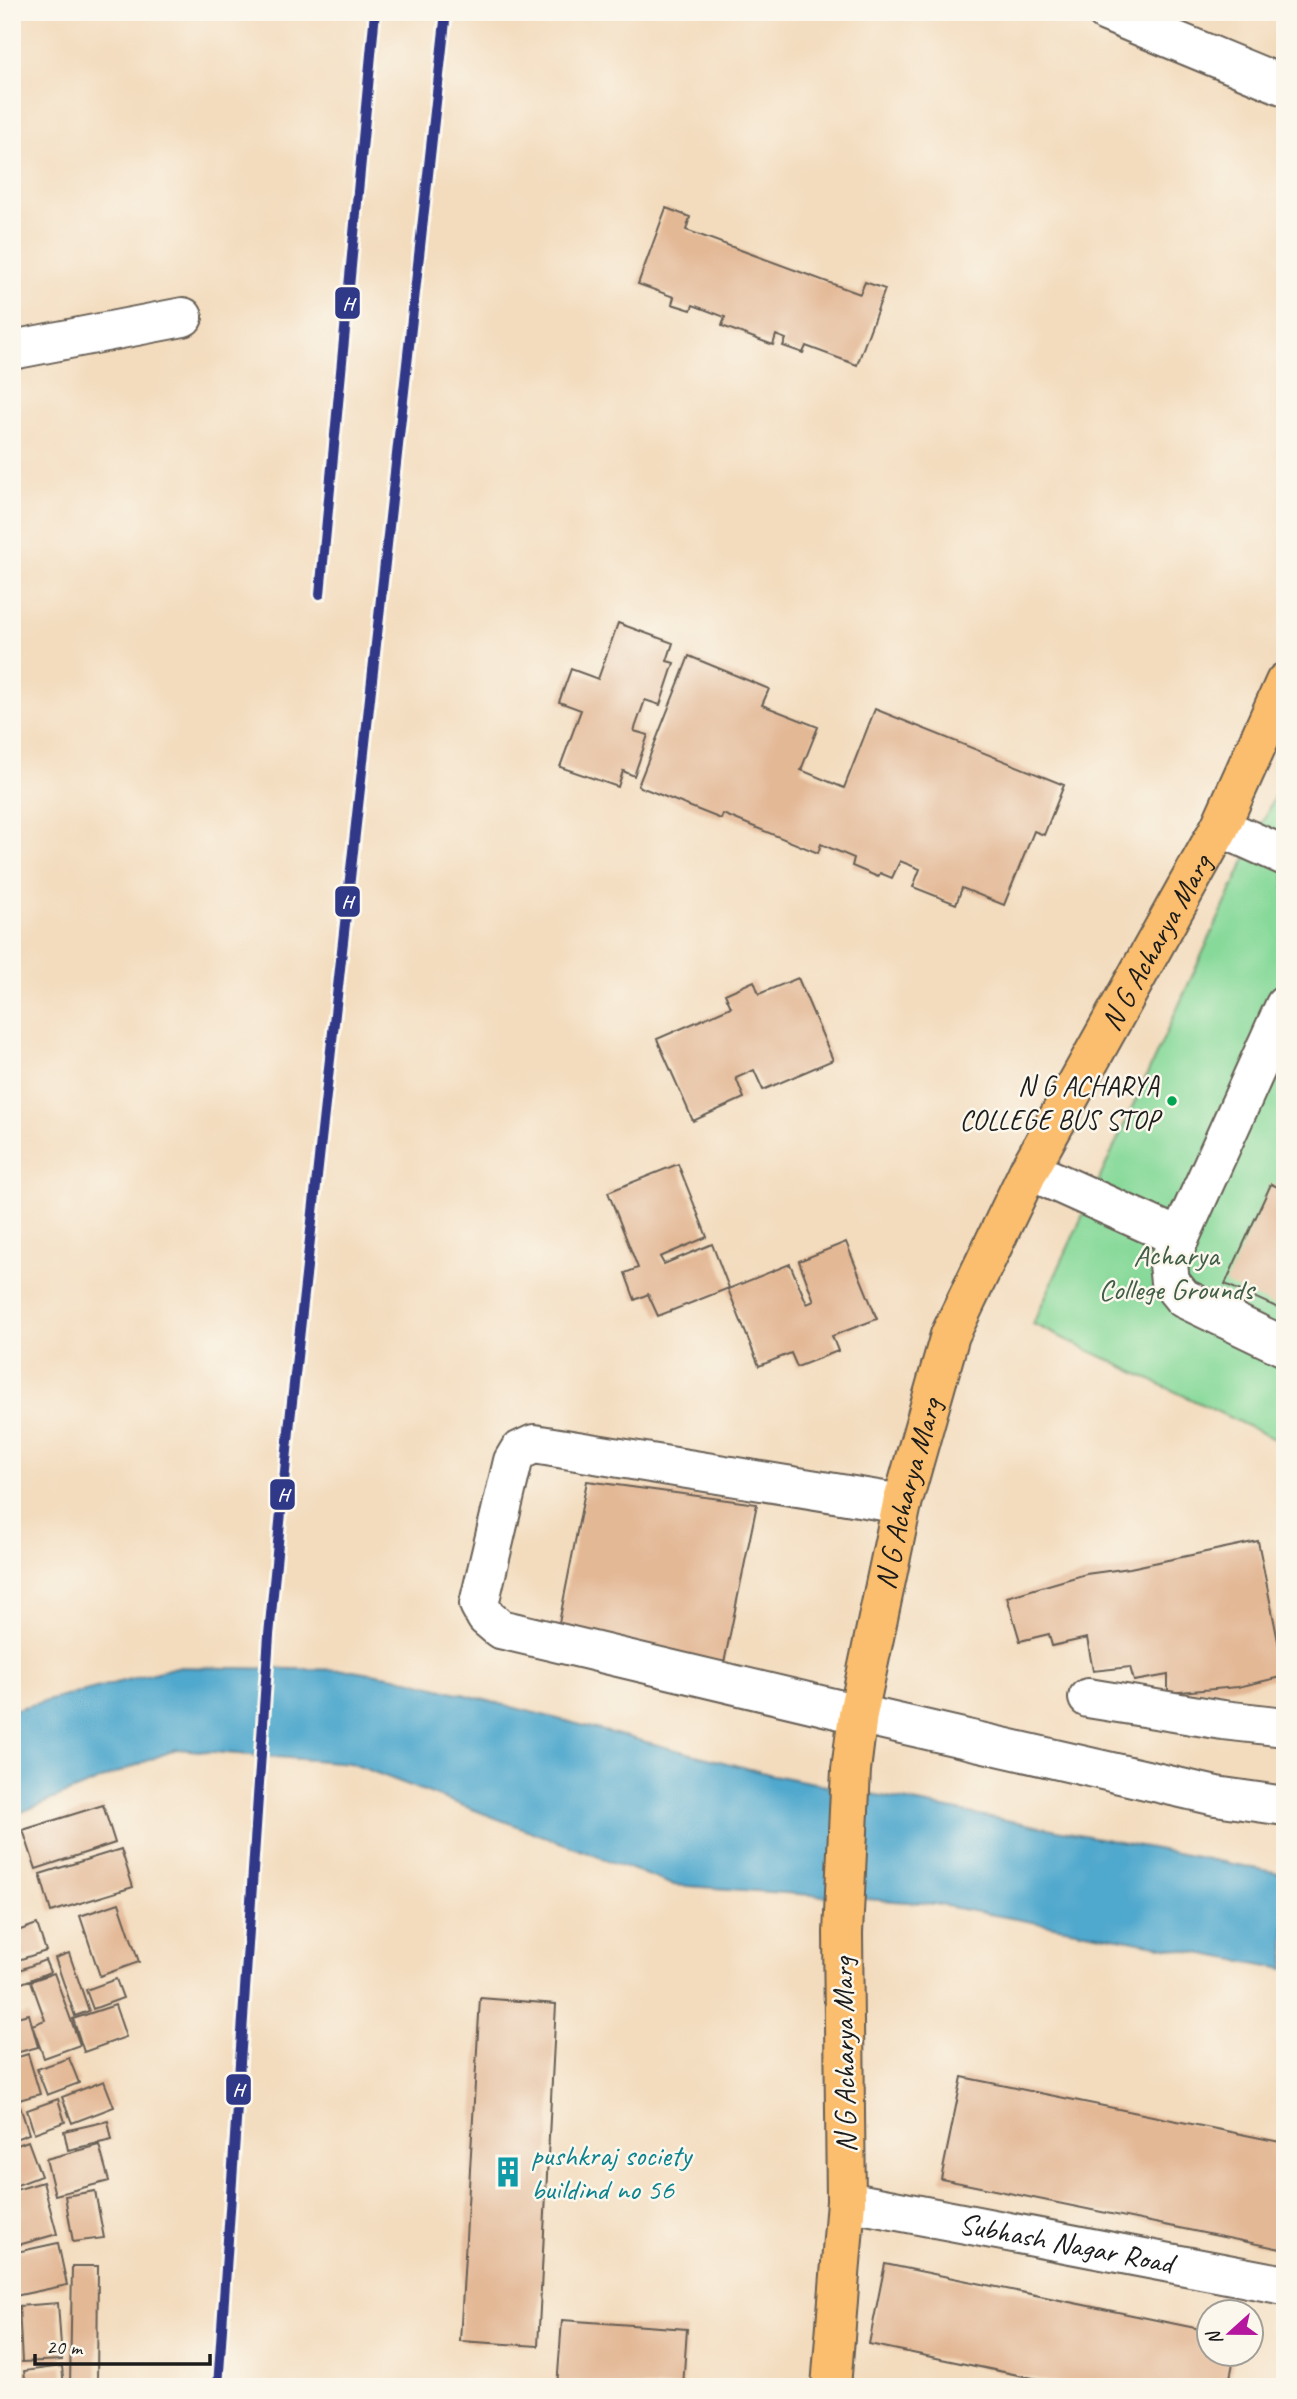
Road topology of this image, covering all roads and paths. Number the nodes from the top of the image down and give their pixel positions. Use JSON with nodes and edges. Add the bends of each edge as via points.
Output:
{"nodes":[{"id":1,"x":1106,"y":12,"type":"edge"},
{"id":2,"x":1285,"y":86,"type":"edge"},
{"id":3,"x":183,"y":317,"type":"dead end"},
{"id":4,"x":12,"y":350,"type":"edge"},
{"id":5,"x":1285,"y":682,"type":"edge"},
{"id":6,"x":1220,"y":827,"type":"junction"},
{"id":7,"x":1285,"y":856,"type":"edge"},
{"id":8,"x":1285,"y":1005,"type":"edge"},
{"id":9,"x":1029,"y":1170,"type":"junction"},
{"id":10,"x":1180,"y":1238,"type":"junction"},
{"id":11,"x":1285,"y":1347,"type":"edge"},
{"id":12,"x":902,"y":1504,"type":"junction"},
{"id":13,"x":1088,"y":1698,"type":"dead end"},
{"id":14,"x":858,"y":1714,"type":"junction"},
{"id":15,"x":1285,"y":1727,"type":"edge"},
{"id":16,"x":1285,"y":1806,"type":"edge"},
{"id":17,"x":846,"y":2201,"type":"junction"},
{"id":18,"x":1285,"y":2284,"type":"edge"},
{"id":19,"x":831,"y":2387,"type":"edge"}],
"edges":[{"from":1,"to":2,"type":"street"},
{"from":3,"to":4,"type":"street"},
{"from":5,"to":6,"type":"main road","name":"N G Acharya Marg"},
{"from":6,"to":7,"type":"street"},
{"from":6,"to":9,"type":"main road","name":"N G Acharya Marg"},
{"from":8,"to":10,"type":"street"},
{"from":9,"to":10,"type":"street"},
{"from":9,"to":12,"type":"main road","name":"N G Acharya Marg","via":[[950,1335]]},
{"from":10,"to":11,"type":"street","via":[[1168,1264],[1170,1282],[1183,1298]]},
{"from":12,"to":14,"type":"main road","name":"N G Acharya Marg"},
{"from":12,"to":14,"type":"street","via":[[534,1444],[519,1451],[513,1461],[479,1604],[500,1629]]},
{"from":13,"to":15,"type":"street"},
{"from":14,"to":16,"type":"street","via":[[1216,1796]]},
{"from":14,"to":17,"type":"main road","name":"N G Acharya Marg","via":[[843,1933]]},
{"from":17,"to":18,"type":"street","name":"Subhash Nagar Road"},
{"from":17,"to":19,"type":"main road","name":"N G Acharya Marg"}]}
